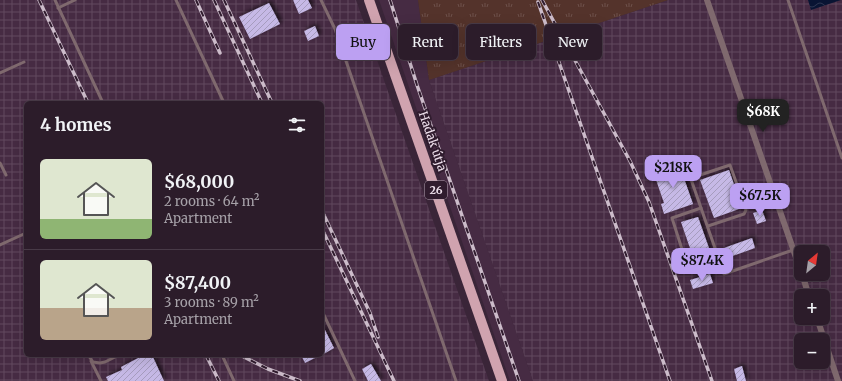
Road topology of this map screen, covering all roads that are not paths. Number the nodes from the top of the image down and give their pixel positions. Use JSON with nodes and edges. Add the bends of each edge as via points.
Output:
{"nodes":[{"id":1,"x":55,"y":0,"type":"edge"},
{"id":2,"x":75,"y":0,"type":"edge"},
{"id":3,"x":176,"y":0,"type":"edge"},
{"id":4,"x":321,"y":0,"type":"edge"},
{"id":5,"x":370,"y":0,"type":"edge"},
{"id":6,"x":707,"y":0,"type":"edge"},
{"id":7,"x":788,"y":0,"type":"edge"},
{"id":8,"x":58,"y":8,"type":"junction"},
{"id":9,"x":24,"y":62,"type":"dead end"},
{"id":10,"x":0,"y":73,"type":"edge"},
{"id":11,"x":102,"y":101,"type":"edge"},
{"id":12,"x":223,"y":101,"type":"edge"},
{"id":13,"x":842,"y":158,"type":"edge"},
{"id":14,"x":685,"y":162,"type":"dead end"},
{"id":15,"x":0,"y":164,"type":"edge"},
{"id":16,"x":6,"y":176,"type":"dead end"},
{"id":17,"x":691,"y":178,"type":"junction"},
{"id":18,"x":701,"y":208,"type":"junction"},
{"id":19,"x":708,"y":226,"type":"junction"},
{"id":20,"x":24,"y":234,"type":"edge"},
{"id":21,"x":0,"y":245,"type":"edge"},
{"id":22,"x":793,"y":250,"type":"junction"},
{"id":23,"x":794,"y":253,"type":"edge"},
{"id":24,"x":720,"y":261,"type":"junction"},
{"id":25,"x":324,"y":315,"type":"edge"},
{"id":26,"x":819,"y":325,"type":"edge"},
{"id":27,"x":114,"y":357,"type":"edge"},
{"id":28,"x":223,"y":357,"type":"edge"},
{"id":29,"x":90,"y":359,"type":"joint"},
{"id":30,"x":101,"y":381,"type":"edge"},
{"id":31,"x":234,"y":381,"type":"edge"},
{"id":32,"x":355,"y":381,"type":"edge"},
{"id":33,"x":456,"y":381,"type":"edge"},
{"id":34,"x":502,"y":381,"type":"edge"},
{"id":35,"x":838,"y":381,"type":"edge"}],
"edges":[{"from":1,"to":8,"type":"lane"},
{"from":2,"to":8,"type":"lane"},
{"from":3,"to":12,"type":"lane"},
{"from":4,"to":33,"type":"lane","via":[[335,29]]},
{"from":5,"to":34,"type":"main road","name":"Hadak útja","number":"26"},
{"from":6,"to":22,"type":"street"},
{"from":7,"to":13,"type":"lane"},
{"from":8,"to":11,"type":"lane"},
{"from":9,"to":10,"type":"lane"},
{"from":14,"to":17,"type":"lane"},
{"from":15,"to":16,"type":"lane"},
{"from":17,"to":18,"type":"lane"},
{"from":17,"to":19,"type":"lane","via":[[730,165],[746,210],[744,214]]},
{"from":18,"to":19,"type":"lane"},
{"from":18,"to":24,"type":"lane","via":[[672,218],[689,271]]},
{"from":19,"to":24,"type":"lane"},
{"from":20,"to":21,"type":"lane"},
{"from":22,"to":23,"type":"street"},
{"from":22,"to":24,"type":"lane","via":[[724,274]]},
{"from":25,"to":32,"type":"lane"},
{"from":26,"to":35,"type":"street"},
{"from":27,"to":29,"type":"lane","via":[[100,363]]},
{"from":28,"to":31,"type":"lane"},
{"from":29,"to":30,"type":"lane"}]}
